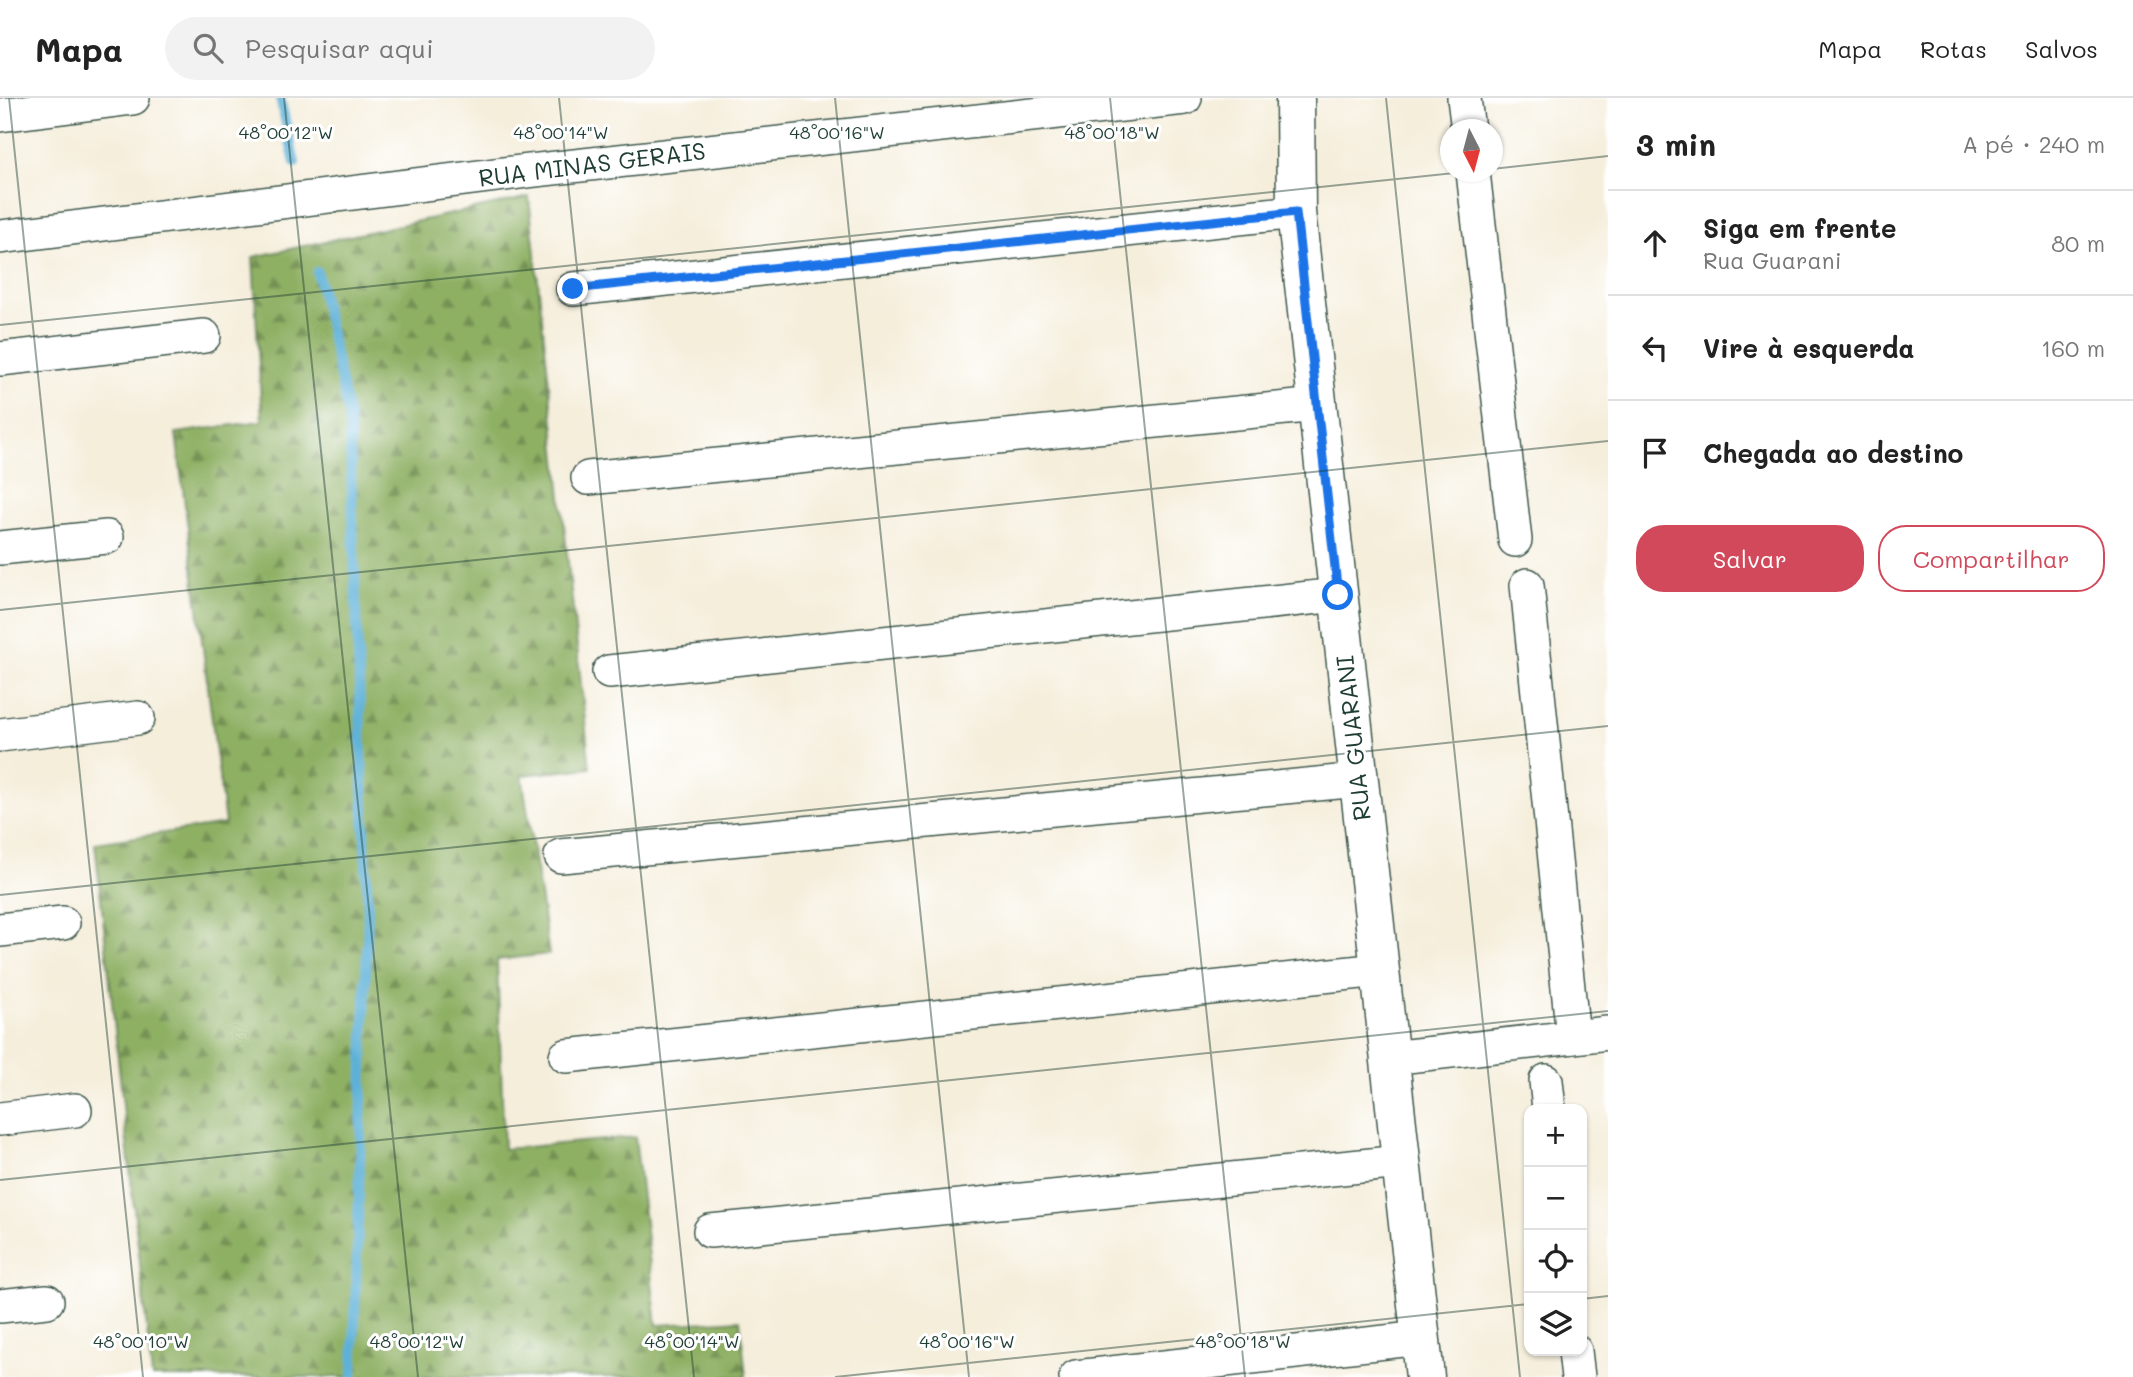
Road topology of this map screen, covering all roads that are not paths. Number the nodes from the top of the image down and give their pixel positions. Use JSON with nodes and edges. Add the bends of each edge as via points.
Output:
{"nodes":[{"id":1,"x":133,"y":98,"type":"edge"},
{"id":2,"x":1185,"y":98,"type":"edge"},
{"id":3,"x":1295,"y":98,"type":"edge"},
{"id":4,"x":1464,"y":98,"type":"edge"},
{"id":5,"x":0,"y":114,"type":"edge"},
{"id":6,"x":1467,"y":119,"type":"edge"},
{"id":7,"x":1474,"y":182,"type":"edge"},
{"id":8,"x":1296,"y":212,"type":"junction"},
{"id":9,"x":0,"y":237,"type":"edge"},
{"id":10,"x":573,"y":289,"type":"dead end"},
{"id":11,"x":204,"y":336,"type":"dead end"},
{"id":12,"x":0,"y":359,"type":"edge"},
{"id":13,"x":1317,"y":405,"type":"junction"},
{"id":14,"x":588,"y":478,"type":"dead end"},
{"id":15,"x":107,"y":537,"type":"dead end"},
{"id":16,"x":1515,"y":541,"type":"dead end"},
{"id":17,"x":0,"y":548,"type":"edge"},
{"id":18,"x":1527,"y":585,"type":"dead end"},
{"id":19,"x":1338,"y":595,"type":"junction"},
{"id":20,"x":609,"y":672,"type":"dead end"},
{"id":21,"x":138,"y":718,"type":"dead end"},
{"id":22,"x":0,"y":735,"type":"edge"},
{"id":23,"x":1359,"y":780,"type":"junction"},
{"id":24,"x":561,"y":856,"type":"dead end"},
{"id":25,"x":63,"y":923,"type":"dead end"},
{"id":26,"x":0,"y":930,"type":"edge"},
{"id":27,"x":1380,"y":970,"type":"junction"},
{"id":28,"x":1608,"y":1033,"type":"edge"},
{"id":29,"x":1573,"y":1037,"type":"junction"},
{"id":30,"x":566,"y":1056,"type":"dead end"},
{"id":31,"x":1390,"y":1058,"type":"junction"},
{"id":32,"x":75,"y":1110,"type":"dead end"},
{"id":33,"x":0,"y":1119,"type":"edge"},
{"id":34,"x":1401,"y":1161,"type":"junction"},
{"id":35,"x":710,"y":1231,"type":"dead end"},
{"id":36,"x":47,"y":1301,"type":"dead end"},
{"id":37,"x":0,"y":1306,"type":"edge"},
{"id":38,"x":1421,"y":1338,"type":"junction"},
{"id":39,"x":1576,"y":1356,"type":"edge"},
{"id":40,"x":1076,"y":1377,"type":"edge"},
{"id":41,"x":1425,"y":1377,"type":"edge"},
{"id":42,"x":1578,"y":1377,"type":"edge"}],
"edges":[{"from":1,"to":5,"type":"street"},
{"from":2,"to":9,"type":"street","name":"RUA MINAS GERAIS","via":[[515,173]]},
{"from":3,"to":8,"type":"street","name":"RUA GUARANI"},
{"from":4,"to":6,"type":"street"},
{"from":7,"to":16,"type":"street"},
{"from":8,"to":10,"type":"street"},
{"from":8,"to":13,"type":"street","name":"RUA GUARANI"},
{"from":11,"to":12,"type":"street"},
{"from":13,"to":14,"type":"street"},
{"from":13,"to":19,"type":"street","name":"RUA GUARANI"},
{"from":15,"to":17,"type":"street"},
{"from":18,"to":29,"type":"street"},
{"from":19,"to":20,"type":"street"},
{"from":19,"to":23,"type":"street","name":"RUA GUARANI"},
{"from":21,"to":22,"type":"street"},
{"from":23,"to":24,"type":"street"},
{"from":23,"to":27,"type":"street","name":"RUA GUARANI"},
{"from":25,"to":26,"type":"street"},
{"from":27,"to":30,"type":"street"},
{"from":27,"to":31,"type":"street","name":"RUA GUARANI"},
{"from":28,"to":29,"type":"street"},
{"from":29,"to":31,"type":"street"},
{"from":31,"to":34,"type":"street","name":"RUA GUARANI"},
{"from":32,"to":33,"type":"street"},
{"from":34,"to":35,"type":"street"},
{"from":34,"to":38,"type":"street","name":"RUA GUARANI"},
{"from":36,"to":37,"type":"street"},
{"from":38,"to":40,"type":"street"},
{"from":38,"to":41,"type":"street","name":"RUA GUARANI"},
{"from":39,"to":42,"type":"street"}]}
